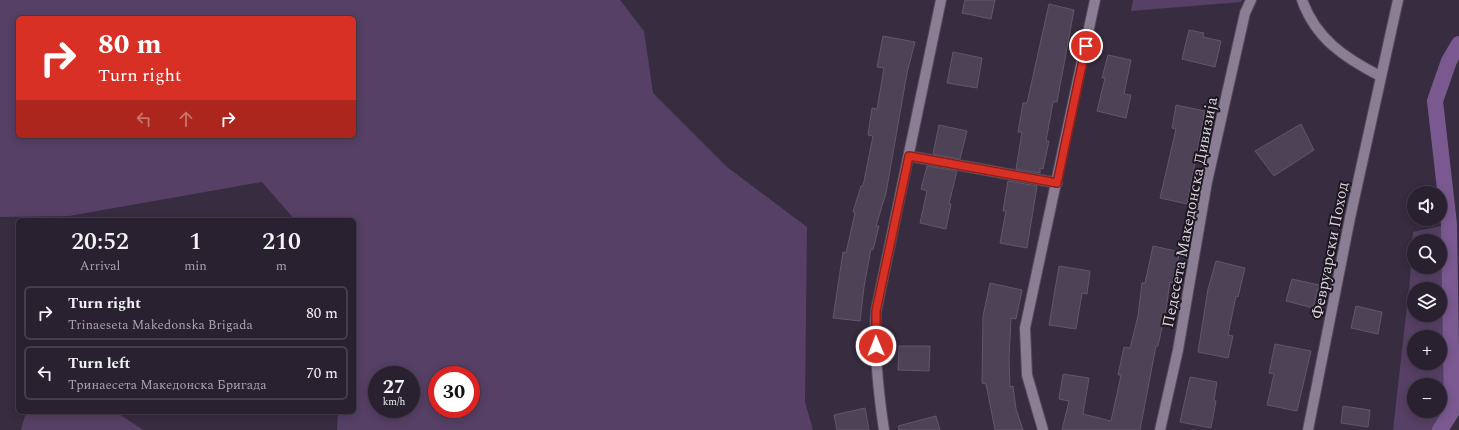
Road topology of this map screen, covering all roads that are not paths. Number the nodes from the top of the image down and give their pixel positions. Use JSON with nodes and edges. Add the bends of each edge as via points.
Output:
{"nodes":[{"id":1,"x":941,"y":0,"type":"edge"},
{"id":2,"x":1095,"y":0,"type":"edge"},
{"id":3,"x":1251,"y":0,"type":"edge"},
{"id":4,"x":1302,"y":0,"type":"edge"},
{"id":5,"x":1398,"y":0,"type":"edge"},
{"id":6,"x":1380,"y":76,"type":"junction"},
{"id":7,"x":909,"y":156,"type":"junction"},
{"id":8,"x":1057,"y":183,"type":"junction"},
{"id":9,"x":884,"y":430,"type":"edge"},
{"id":10,"x":1043,"y":430,"type":"edge"},
{"id":11,"x":1160,"y":430,"type":"edge"},
{"id":12,"x":1308,"y":430,"type":"edge"}],
"edges":[{"from":1,"to":7,"type":"street"},
{"from":2,"to":8,"type":"street"},
{"from":3,"to":11,"type":"street","name":"Педесета Македонска Дивизија","via":[[1245,12],[1207,182],[1178,350]]},
{"from":4,"to":6,"type":"street","via":[[1320,35],[1333,48],[1349,60]]},
{"from":5,"to":6,"type":"street","name":"Февруарски Поход"},
{"from":6,"to":12,"type":"street","name":"Февруарски Поход"},
{"from":7,"to":8,"type":"street"},
{"from":7,"to":9,"type":"street","via":[[876,311],[877,368]]},
{"from":8,"to":10,"type":"street","via":[[1025,328],[1027,375]]}]}
